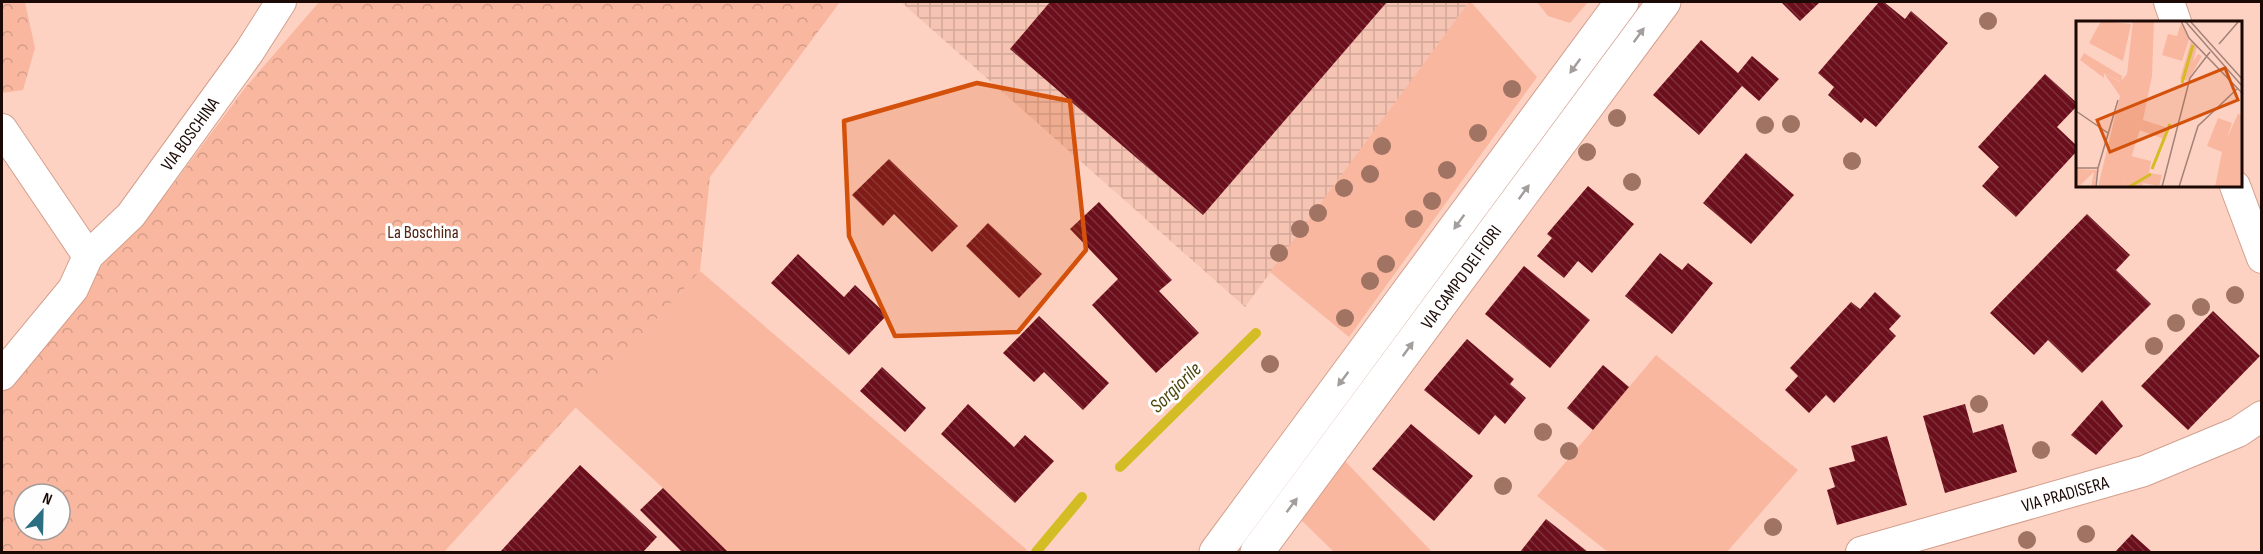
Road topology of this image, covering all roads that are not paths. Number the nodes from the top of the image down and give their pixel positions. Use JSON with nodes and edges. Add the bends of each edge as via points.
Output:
{"nodes":[{"id":1,"x":281,"y":2,"type":"edge"},
{"id":2,"x":1622,"y":2,"type":"edge"},
{"id":3,"x":1664,"y":2,"type":"edge"},
{"id":4,"x":2169,"y":2,"type":"edge"},
{"id":5,"x":2176,"y":21,"type":"edge"},
{"id":6,"x":2,"y":129,"type":"edge"},
{"id":7,"x":2236,"y":188,"type":"edge"},
{"id":8,"x":88,"y":256,"type":"junction"},
{"id":9,"x":2262,"y":258,"type":"edge"},
{"id":10,"x":2,"y":375,"type":"edge"},
{"id":11,"x":2262,"y":416,"type":"edge"},
{"id":12,"x":1216,"y":552,"type":"edge"},
{"id":13,"x":1257,"y":552,"type":"edge"},
{"id":14,"x":1861,"y":552,"type":"edge"}],
"edges":[{"from":1,"to":8,"type":"street","name":"VIA BOSCHINA","via":[[131,215]]},
{"from":2,"to":12,"type":"street","name":"VIA CAMPO DEI FIORI","one_way":true},
{"from":13,"to":3,"type":"street","name":"VIA CAMPO DEI FIORI","one_way":true},
{"from":4,"to":5,"type":"street"},
{"from":6,"to":8,"type":"street"},
{"from":7,"to":9,"type":"street"},
{"from":8,"to":10,"type":"street","name":"VIA BOSCHINA","via":[[73,289]]},
{"from":11,"to":14,"type":"street","name":"VIA PRADISERA","via":[[2238,432],[2144,471]]}]}
